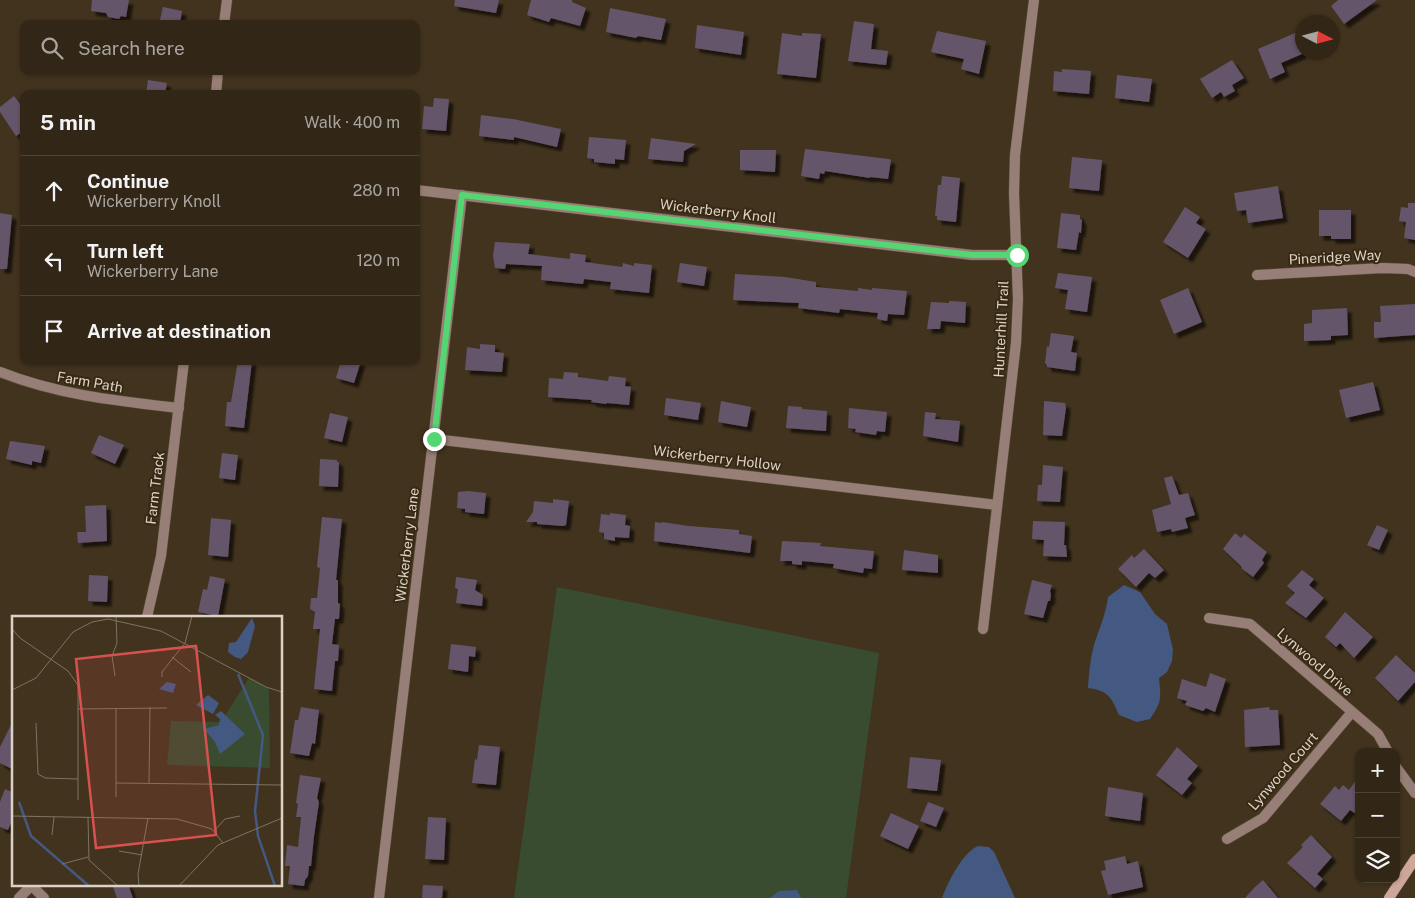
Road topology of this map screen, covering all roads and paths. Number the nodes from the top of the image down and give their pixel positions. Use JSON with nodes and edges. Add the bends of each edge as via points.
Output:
{"nodes":[{"id":1,"x":227,"y":0,"type":"edge"},
{"id":2,"x":1034,"y":0,"type":"edge"},
{"id":3,"x":224,"y":20,"type":"edge"},
{"id":4,"x":218,"y":75,"type":"edge"},
{"id":5,"x":216,"y":90,"type":"edge"},
{"id":6,"x":420,"y":190,"type":"edge"},
{"id":7,"x":462,"y":195,"type":"junction"},
{"id":8,"x":1017,"y":255,"type":"junction"},
{"id":9,"x":1415,"y":272,"type":"edge"},
{"id":10,"x":1257,"y":275,"type":"dead end"},
{"id":11,"x":183,"y":365,"type":"edge"},
{"id":12,"x":0,"y":372,"type":"edge"},
{"id":13,"x":178,"y":408,"type":"junction"},
{"id":14,"x":434,"y":439,"type":"junction"},
{"id":15,"x":997,"y":505,"type":"junction"},
{"id":16,"x":147,"y":616,"type":"edge"},
{"id":17,"x":1209,"y":618,"type":"dead end"},
{"id":18,"x":983,"y":629,"type":"dead end"},
{"id":19,"x":1352,"y":712,"type":"junction"},
{"id":20,"x":1386,"y":748,"type":"edge"},
{"id":21,"x":1400,"y":772,"type":"edge"},
{"id":22,"x":1415,"y":793,"type":"edge"},
{"id":23,"x":1227,"y":839,"type":"dead end"},
{"id":24,"x":1415,"y":859,"type":"edge"},
{"id":25,"x":31,"y":886,"type":"edge"},
{"id":26,"x":33,"y":886,"type":"edge"},
{"id":27,"x":19,"y":898,"type":"edge"},
{"id":28,"x":44,"y":898,"type":"edge"},
{"id":29,"x":379,"y":898,"type":"edge"},
{"id":30,"x":1389,"y":898,"type":"edge"}],
"edges":[{"from":1,"to":3,"type":"street"},
{"from":2,"to":8,"type":"street","name":"Hunterhill Trail","via":[[1016,155]]},
{"from":4,"to":5,"type":"street"},
{"from":6,"to":7,"type":"street","name":"Wickerberry Knoll"},
{"from":7,"to":8,"type":"street","name":"Wickerberry Knoll","via":[[972,255]]},
{"from":7,"to":14,"type":"street","name":"Wickerberry Lane"},
{"from":8,"to":15,"type":"street","name":"Hunterhill Trail","via":[[1016,343]]},
{"from":9,"to":10,"type":"street","name":"Pineridge Way","via":[[1383,268]]},
{"from":11,"to":13,"type":"street","name":"Farm Track"},
{"from":12,"to":13,"type":"street","name":"Farm Path","via":[[51,389]]},
{"from":13,"to":16,"type":"street","name":"Farm Track","via":[[161,556]]},
{"from":14,"to":15,"type":"street","name":"Wickerberry Hollow"},
{"from":14,"to":29,"type":"street","name":"Wickerberry Lane"},
{"from":15,"to":18,"type":"street","name":"Hunterhill Trail"},
{"from":17,"to":19,"type":"street","name":"Lynwood Drive","via":[[1250,624]]},
{"from":19,"to":20,"type":"street","name":"Lynwood Drive","via":[[1378,734]]},
{"from":19,"to":23,"type":"street","name":"Lynwood Court","via":[[1263,818]]},
{"from":21,"to":22,"type":"street"},
{"from":24,"to":30,"type":"main road"},
{"from":25,"to":27,"type":"street"},
{"from":26,"to":28,"type":"street"}]}
